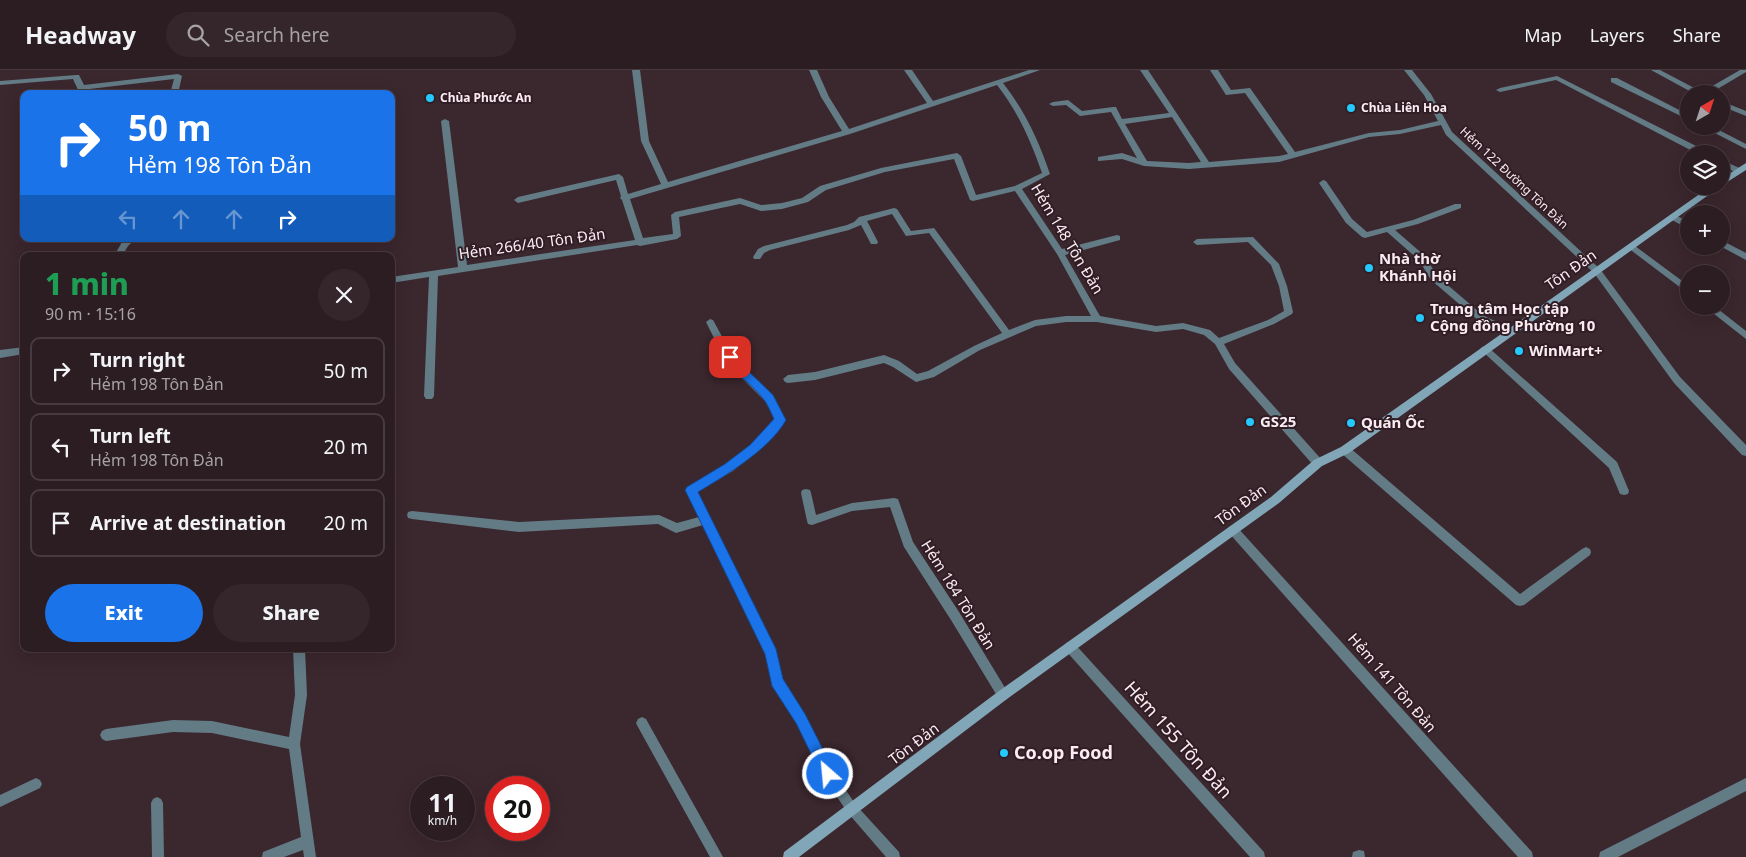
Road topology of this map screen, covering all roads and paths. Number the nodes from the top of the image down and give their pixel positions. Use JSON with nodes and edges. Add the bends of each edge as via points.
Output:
{"nodes":[{"id":1,"x":27,"y":70,"type":"edge"},
{"id":2,"x":636,"y":70,"type":"edge"},
{"id":3,"x":813,"y":70,"type":"edge"},
{"id":4,"x":908,"y":70,"type":"edge"},
{"id":5,"x":1036,"y":70,"type":"edge"},
{"id":6,"x":1144,"y":70,"type":"edge"},
{"id":7,"x":1214,"y":70,"type":"edge"},
{"id":8,"x":1408,"y":70,"type":"edge"},
{"id":9,"x":1655,"y":70,"type":"edge"},
{"id":10,"x":1745,"y":70,"type":"edge"},
{"id":11,"x":1614,"y":80,"type":"dead end"},
{"id":12,"x":22,"y":82,"type":"junction"},
{"id":13,"x":998,"y":82,"type":"junction"},
{"id":14,"x":0,"y":83,"type":"edge"},
{"id":15,"x":1684,"y":85,"type":"edge"},
{"id":16,"x":1718,"y":85,"type":"edge"},
{"id":17,"x":175,"y":90,"type":"edge"},
{"id":18,"x":1500,"y":90,"type":"dead end"},
{"id":19,"x":1053,"y":104,"type":"dead end"},
{"id":20,"x":932,"y":105,"type":"junction"},
{"id":21,"x":1730,"y":107,"type":"edge"},
{"id":22,"x":1680,"y":113,"type":"edge"},
{"id":23,"x":1746,"y":114,"type":"edge"},
{"id":24,"x":1172,"y":115,"type":"junction"},
{"id":25,"x":445,"y":121,"type":"dead end"},
{"id":26,"x":1120,"y":122,"type":"junction"},
{"id":27,"x":1443,"y":122,"type":"junction"},
{"id":28,"x":847,"y":132,"type":"junction"},
{"id":29,"x":1723,"y":135,"type":"edge"},
{"id":30,"x":1687,"y":145,"type":"edge"},
{"id":31,"x":1746,"y":147,"type":"edge"},
{"id":32,"x":1293,"y":156,"type":"junction"},
{"id":33,"x":1101,"y":159,"type":"dead end"},
{"id":34,"x":1144,"y":163,"type":"junction"},
{"id":35,"x":1207,"y":165,"type":"junction"},
{"id":36,"x":1742,"y":168,"type":"edge"},
{"id":37,"x":1730,"y":177,"type":"edge"},
{"id":38,"x":1323,"y":183,"type":"dead end"},
{"id":39,"x":665,"y":185,"type":"junction"},
{"id":40,"x":1017,"y":188,"type":"junction"},
{"id":41,"x":1704,"y":195,"type":"edge"},
{"id":42,"x":624,"y":198,"type":"junction"},
{"id":43,"x":518,"y":200,"type":"dead end"},
{"id":44,"x":1458,"y":206,"type":"dead end"},
{"id":45,"x":1673,"y":217,"type":"junction"},
{"id":46,"x":862,"y":219,"type":"junction"},
{"id":47,"x":1680,"y":221,"type":"edge"},
{"id":48,"x":1388,"y":229,"type":"junction"},
{"id":49,"x":1117,"y":238,"type":"dead end"},
{"id":50,"x":874,"y":242,"type":"dead end"},
{"id":51,"x":1197,"y":242,"type":"dead end"},
{"id":52,"x":640,"y":243,"type":"junction"},
{"id":53,"x":1631,"y":246,"type":"junction"},
{"id":54,"x":1730,"y":249,"type":"edge"},
{"id":55,"x":1060,"y":253,"type":"junction"},
{"id":56,"x":757,"y":257,"type":"dead end"},
{"id":57,"x":1746,"y":257,"type":"edge"},
{"id":58,"x":463,"y":268,"type":"junction"},
{"id":59,"x":1597,"y":271,"type":"junction"},
{"id":60,"x":434,"y":273,"type":"junction"},
{"id":61,"x":395,"y":279,"type":"edge"},
{"id":62,"x":1680,"y":284,"type":"edge"},
{"id":63,"x":1719,"y":315,"type":"edge"},
{"id":64,"x":1097,"y":319,"type":"junction"},
{"id":65,"x":710,"y":322,"type":"dead end"},
{"id":66,"x":1510,"y":332,"type":"junction"},
{"id":67,"x":1008,"y":335,"type":"junction"},
{"id":68,"x":1746,"y":336,"type":"edge"},
{"id":69,"x":1218,"y":342,"type":"junction"},
{"id":70,"x":1484,"y":349,"type":"junction"},
{"id":71,"x":20,"y":351,"type":"edge"},
{"id":72,"x":0,"y":354,"type":"edge"},
{"id":73,"x":788,"y":380,"type":"dead end"},
{"id":74,"x":428,"y":396,"type":"dead end"},
{"id":75,"x":1345,"y":450,"type":"junction"},
{"id":76,"x":1746,"y":452,"type":"edge"},
{"id":77,"x":1318,"y":463,"type":"junction"},
{"id":78,"x":1624,"y":491,"type":"dead end"},
{"id":79,"x":806,"y":493,"type":"dead end"},
{"id":80,"x":412,"y":515,"type":"dead end"},
{"id":81,"x":706,"y":520,"type":"junction"},
{"id":82,"x":1233,"y":530,"type":"junction"},
{"id":83,"x":1586,"y":552,"type":"dead end"},
{"id":84,"x":1070,"y":647,"type":"junction"},
{"id":85,"x":299,"y":652,"type":"edge"},
{"id":86,"x":1003,"y":695,"type":"junction"},
{"id":87,"x":642,"y":723,"type":"dead end"},
{"id":88,"x":106,"y":735,"type":"dead end"},
{"id":89,"x":294,"y":744,"type":"junction"},
{"id":90,"x":36,"y":784,"type":"dead end"},
{"id":91,"x":1746,"y":784,"type":"edge"},
{"id":92,"x":0,"y":801,"type":"edge"},
{"id":93,"x":157,"y":803,"type":"dead end"},
{"id":94,"x":852,"y":809,"type":"junction"},
{"id":95,"x":308,"y":841,"type":"junction"},
{"id":96,"x":158,"y":857,"type":"edge"},
{"id":97,"x":268,"y":857,"type":"edge"},
{"id":98,"x":310,"y":857,"type":"edge"},
{"id":99,"x":717,"y":857,"type":"edge"},
{"id":100,"x":789,"y":857,"type":"edge"},
{"id":101,"x":894,"y":857,"type":"edge"},
{"id":102,"x":1259,"y":857,"type":"edge"},
{"id":103,"x":1527,"y":857,"type":"edge"},
{"id":104,"x":1605,"y":857,"type":"edge"}],
"edges":[{"from":1,"to":12,"type":"lane"},
{"from":2,"to":39,"type":"lane","via":[[645,141]]},
{"from":3,"to":28,"type":"lane","via":[[825,98]]},
{"from":4,"to":20,"type":"lane"},
{"from":5,"to":13,"type":"lane"},
{"from":6,"to":24,"type":"lane"},
{"from":7,"to":32,"type":"lane","via":[[1229,94],[1247,90]]},
{"from":8,"to":27,"type":"lane","name":"Hẻm 122 Đường Tôn Đản"},
{"from":9,"to":15,"type":"lane"},
{"from":10,"to":16,"type":"lane"},
{"from":11,"to":22,"type":"lane"},
{"from":12,"to":14,"type":"lane"},
{"from":12,"to":17,"type":"lane","via":[[76,77],[81,88],[178,76]]},
{"from":13,"to":20,"type":"lane"},
{"from":13,"to":40,"type":"lane","name":"Hẻm 148 Tôn Đản","via":[[1014,101],[1036,143],[1046,174]]},
{"from":18,"to":30,"type":"lane","via":[[1557,78]]},
{"from":19,"to":26,"type":"lane","via":[[1068,102],[1080,114],[1113,109]]},
{"from":20,"to":28,"type":"lane"},
{"from":21,"to":23,"type":"lane"},
{"from":24,"to":26,"type":"lane"},
{"from":24,"to":35,"type":"lane"},
{"from":25,"to":58,"type":"lane"},
{"from":26,"to":34,"type":"lane"},
{"from":27,"to":32,"type":"lane","via":[[1369,135]]},
{"from":27,"to":59,"type":"lane","name":"Hẻm 122 Đường Tôn Đản","via":[[1449,133]]},
{"from":28,"to":39,"type":"lane"},
{"from":29,"to":31,"type":"lane"},
{"from":32,"to":35,"type":"lane"},
{"from":33,"to":34,"type":"lane","via":[[1122,156]]},
{"from":34,"to":35,"type":"lane"},
{"from":36,"to":37,"type":"street"},
{"from":38,"to":48,"type":"lane","via":[[1349,221],[1365,235]]},
{"from":39,"to":42,"type":"lane"},
{"from":40,"to":52,"type":"lane","name":"Hẻm 266/40 Tôn Đản","via":[[972,198],[957,156],[884,170],[823,188],[805,200],[782,206],[760,208],[740,201],[675,215],[678,236]]},
{"from":40,"to":55,"type":"lane","name":"Hẻm 148 Tôn Đản"},
{"from":41,"to":45,"type":"street","name":"Tôn Đản"},
{"from":42,"to":43,"type":"lane","via":[[619,178]]},
{"from":42,"to":52,"type":"lane"},
{"from":44,"to":48,"type":"lane"},
{"from":45,"to":47,"type":"lane"},
{"from":45,"to":53,"type":"street","name":"Tôn Đản"},
{"from":46,"to":50,"type":"lane"},
{"from":46,"to":56,"type":"lane","via":[[849,228],[767,248]]},
{"from":46,"to":67,"type":"lane","via":[[894,211],[909,234],[931,230]]},
{"from":48,"to":66,"type":"lane","via":[[1422,258],[1434,278],[1481,318]]},
{"from":49,"to":55,"type":"lane"},
{"from":51,"to":69,"type":"lane","via":[[1250,239],[1274,264],[1289,312]]},
{"from":52,"to":58,"type":"lane","name":"Hẻm 266/40 Tôn Đản"},
{"from":53,"to":59,"type":"street","name":"Tôn Đản"},
{"from":53,"to":62,"type":"lane"},
{"from":54,"to":57,"type":"lane"},
{"from":55,"to":64,"type":"lane","name":"Hẻm 148 Tôn Đản"},
{"from":58,"to":60,"type":"lane","name":"Hẻm 266/40 Tôn Đản"},
{"from":59,"to":66,"type":"street","name":"Tôn Đản"},
{"from":59,"to":76,"type":"lane","name":"Hẻm 122 Đường Tôn Đản","via":[[1677,380]]},
{"from":60,"to":61,"type":"lane","name":"Hẻm 266/40 Tôn Đản"},
{"from":60,"to":74,"type":"lane"},
{"from":63,"to":68,"type":"lane"},
{"from":64,"to":67,"type":"lane","name":"Hẻm 148 Tôn Đản","via":[[1035,323]]},
{"from":64,"to":69,"type":"lane","name":"Hẻm 148 Tôn Đản","via":[[1156,329],[1183,326],[1208,332]]},
{"from":65,"to":81,"type":"lane","via":[[740,370],[769,398],[780,420],[754,448],[729,468],[691,490]]},
{"from":66,"to":70,"type":"street","name":"Tôn Đản"},
{"from":67,"to":73,"type":"lane","name":"Hẻm 148 Tôn Đản","via":[[931,374],[916,378],[884,358]]},
{"from":69,"to":77,"type":"lane","name":"Hẻm 148 Tôn Đản","via":[[1232,366]]},
{"from":70,"to":75,"type":"street","name":"Tôn Đản"},
{"from":70,"to":78,"type":"lane","via":[[1614,465]]},
{"from":71,"to":72,"type":"lane"},
{"from":75,"to":77,"type":"street","name":"Tôn Đản"},
{"from":75,"to":83,"type":"lane","via":[[1520,601]]},
{"from":77,"to":82,"type":"street","name":"Tôn Đản"},
{"from":79,"to":86,"type":"lane","name":"Hẻm 184 Tôn Đản","via":[[812,521],[852,507],[894,502],[908,544]]},
{"from":80,"to":81,"type":"lane","via":[[519,527],[659,519],[676,528]]},
{"from":81,"to":94,"type":"lane","via":[[771,654],[777,681],[801,719],[828,774]]},
{"from":82,"to":84,"type":"street","name":"Tôn Đản"},
{"from":82,"to":103,"type":"lane","name":"Hẻm 141 Tôn Đản"},
{"from":84,"to":86,"type":"street","name":"Tôn Đản"},
{"from":84,"to":102,"type":"lane","name":"Hẻm 155 Tôn Đản"},
{"from":85,"to":89,"type":"lane","via":[[301,695]]},
{"from":86,"to":94,"type":"street","name":"Tôn Đản"},
{"from":87,"to":99,"type":"lane"},
{"from":88,"to":89,"type":"lane","via":[[173,726],[212,727]]},
{"from":89,"to":95,"type":"lane"},
{"from":90,"to":92,"type":"lane"},
{"from":91,"to":104,"type":"lane"},
{"from":93,"to":96,"type":"lane"},
{"from":94,"to":100,"type":"street","name":"Tôn Đản"},
{"from":94,"to":101,"type":"lane"},
{"from":95,"to":97,"type":"lane"},
{"from":95,"to":98,"type":"lane"}]}
